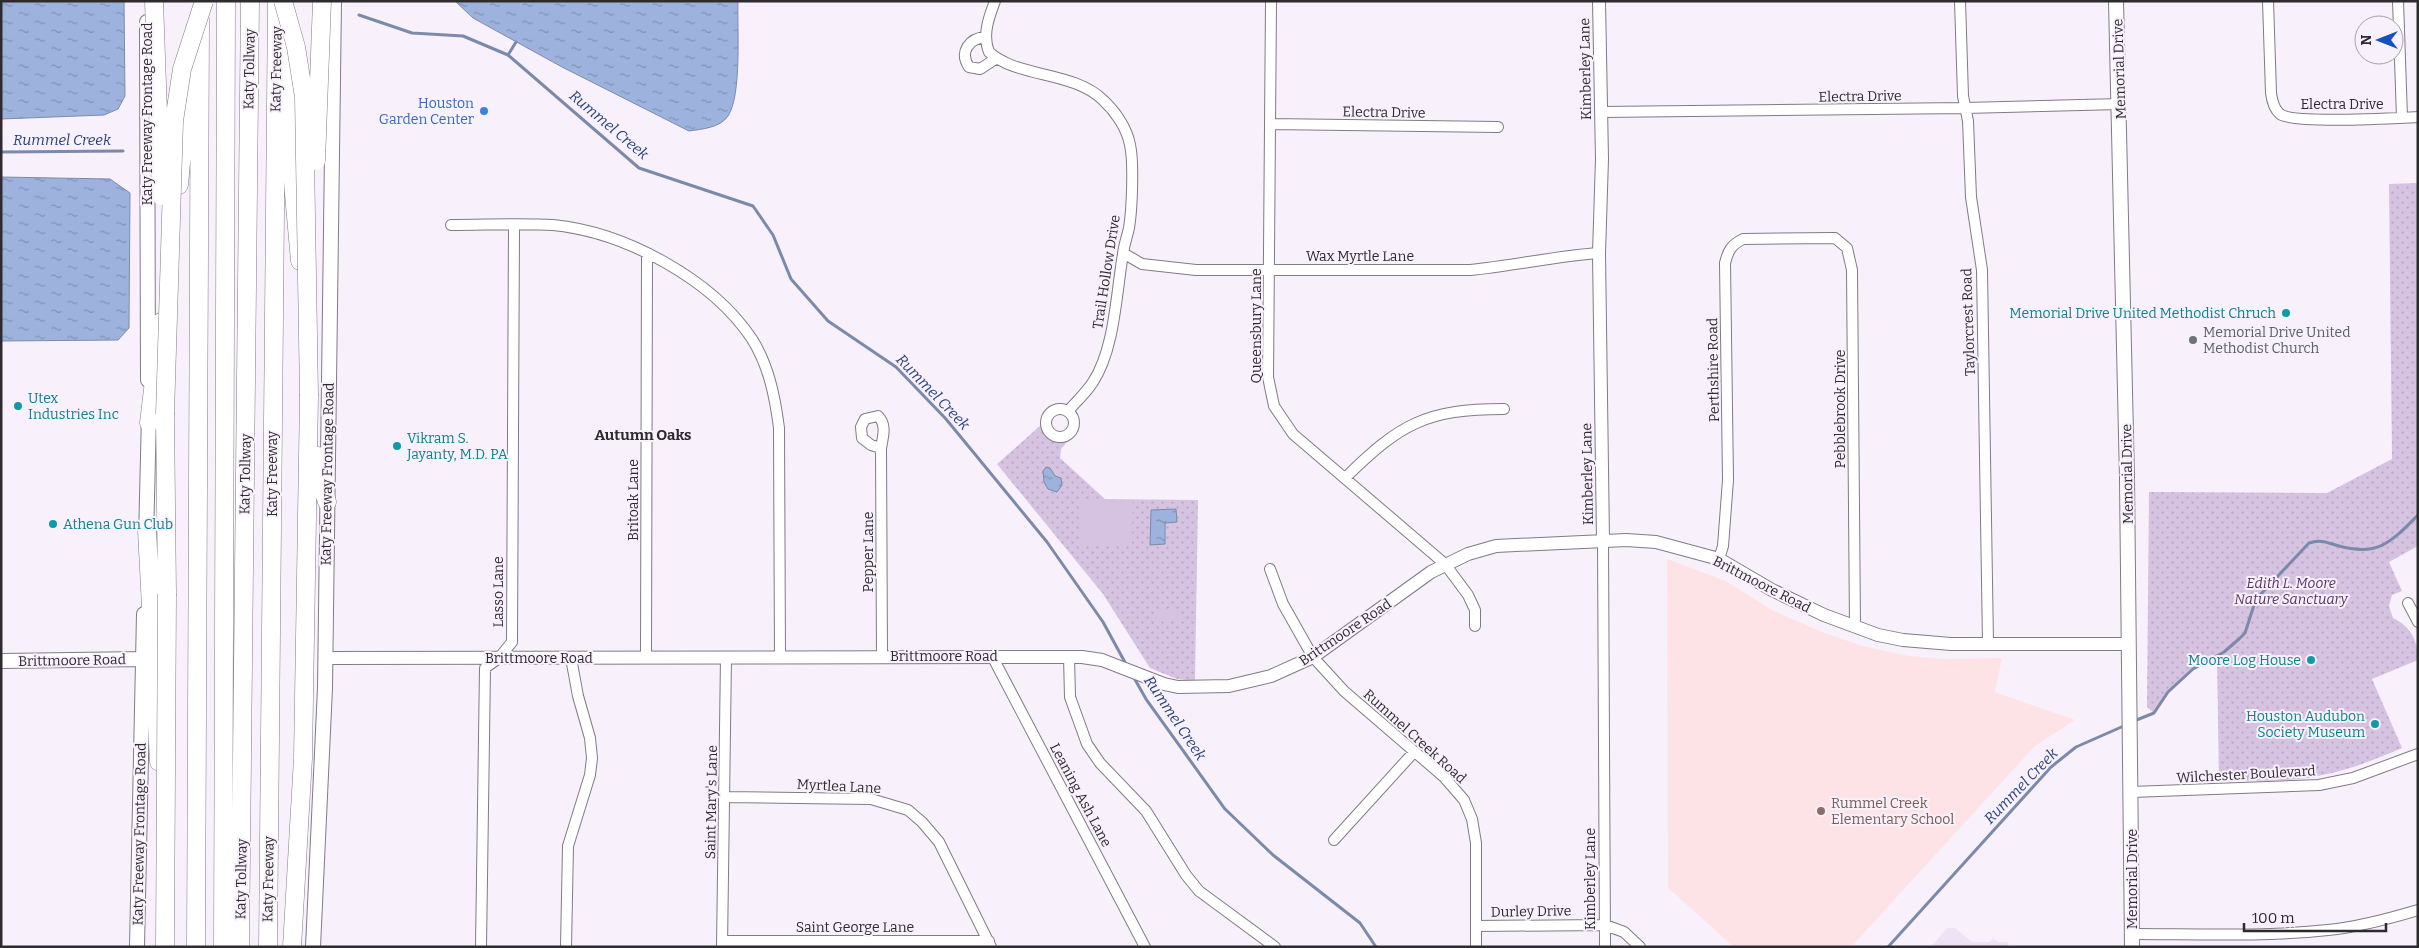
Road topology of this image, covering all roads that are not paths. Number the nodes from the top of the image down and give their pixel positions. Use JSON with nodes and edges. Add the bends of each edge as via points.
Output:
{"nodes":[{"id":1,"x":146,"y":1,"type":"edge"},
{"id":2,"x":154,"y":1,"type":"edge"},
{"id":3,"x":198,"y":1,"type":"edge"},
{"id":4,"x":204,"y":1,"type":"edge"},
{"id":5,"x":226,"y":1,"type":"edge"},
{"id":6,"x":250,"y":1,"type":"edge"},
{"id":7,"x":277,"y":1,"type":"edge"},
{"id":8,"x":283,"y":1,"type":"edge"},
{"id":9,"x":322,"y":1,"type":"edge"},
{"id":10,"x":334,"y":1,"type":"edge"},
{"id":11,"x":995,"y":1,"type":"edge"},
{"id":12,"x":1271,"y":1,"type":"edge"},
{"id":13,"x":1599,"y":1,"type":"edge"},
{"id":14,"x":1960,"y":1,"type":"edge"},
{"id":15,"x":2116,"y":1,"type":"edge"},
{"id":16,"x":2268,"y":1,"type":"edge"},
{"id":17,"x":2398,"y":1,"type":"edge"},
{"id":18,"x":986,"y":37,"type":"junction"},
{"id":19,"x":997,"y":58,"type":"junction"},
{"id":20,"x":2120,"y":104,"type":"junction"},
{"id":21,"x":1965,"y":108,"type":"junction"},
{"id":22,"x":1601,"y":112,"type":"junction"},
{"id":23,"x":2418,"y":117,"type":"edge"},
{"id":24,"x":2402,"y":118,"type":"junction"},
{"id":25,"x":1270,"y":124,"type":"junction"},
{"id":26,"x":1498,"y":127,"type":"dead end"},
{"id":27,"x":451,"y":225,"type":"dead end"},
{"id":28,"x":514,"y":226,"type":"junction"},
{"id":29,"x":1794,"y":238,"type":"joint"},
{"id":30,"x":647,"y":253,"type":"junction"},
{"id":31,"x":1123,"y":253,"type":"junction"},
{"id":32,"x":1599,"y":253,"type":"junction"},
{"id":33,"x":1269,"y":270,"type":"junction"},
{"id":34,"x":309,"y":396,"type":"junction"},
{"id":35,"x":1504,"y":409,"type":"dead end"},
{"id":36,"x":1068,"y":411,"type":"dead end"},
{"id":37,"x":165,"y":414,"type":"junction"},
{"id":38,"x":149,"y":423,"type":"junction"},
{"id":39,"x":881,"y":448,"type":"dead end"},
{"id":40,"x":1346,"y":477,"type":"junction"},
{"id":41,"x":327,"y":502,"type":"junction"},
{"id":42,"x":147,"y":530,"type":"junction"},
{"id":43,"x":1602,"y":540,"type":"junction"},
{"id":44,"x":1719,"y":559,"type":"junction"},
{"id":45,"x":1445,"y":564,"type":"junction"},
{"id":46,"x":1270,"y":569,"type":"dead end"},
{"id":47,"x":2408,"y":603,"type":"dead end"},
{"id":48,"x":2418,"y":622,"type":"edge"},
{"id":49,"x":1475,"y":626,"type":"dead end"},
{"id":50,"x":1855,"y":627,"type":"junction"},
{"id":51,"x":1988,"y":643,"type":"junction"},
{"id":52,"x":2129,"y":644,"type":"junction"},
{"id":53,"x":882,"y":656,"type":"junction"},
{"id":54,"x":992,"y":656,"type":"junction"},
{"id":55,"x":646,"y":657,"type":"junction"},
{"id":56,"x":726,"y":657,"type":"junction"},
{"id":57,"x":780,"y":657,"type":"junction"},
{"id":58,"x":1069,"y":657,"type":"junction"},
{"id":59,"x":1313,"y":657,"type":"junction"},
{"id":60,"x":325,"y":658,"type":"junction"},
{"id":61,"x":499,"y":658,"type":"junction"},
{"id":62,"x":571,"y":658,"type":"junction"},
{"id":63,"x":143,"y":659,"type":"junction"},
{"id":64,"x":1,"y":661,"type":"edge"},
{"id":65,"x":1414,"y":752,"type":"junction"},
{"id":66,"x":2418,"y":754,"type":"edge"},
{"id":67,"x":2131,"y":792,"type":"junction"},
{"id":68,"x":725,"y":796,"type":"junction"},
{"id":69,"x":1334,"y":840,"type":"dead end"},
{"id":70,"x":2418,"y":910,"type":"edge"},
{"id":71,"x":1605,"y":925,"type":"junction"},
{"id":72,"x":1476,"y":926,"type":"junction"},
{"id":73,"x":2132,"y":940,"type":"edge"},
{"id":74,"x":722,"y":944,"type":"edge"},
{"id":75,"x":990,"y":944,"type":"edge"},
{"id":76,"x":137,"y":947,"type":"edge"},
{"id":77,"x":165,"y":947,"type":"edge"},
{"id":78,"x":172,"y":947,"type":"edge"},
{"id":79,"x":196,"y":947,"type":"edge"},
{"id":80,"x":222,"y":947,"type":"edge"},
{"id":81,"x":240,"y":947,"type":"edge"},
{"id":82,"x":268,"y":947,"type":"edge"},
{"id":83,"x":292,"y":947,"type":"edge"},
{"id":84,"x":313,"y":947,"type":"edge"},
{"id":85,"x":481,"y":947,"type":"edge"},
{"id":86,"x":566,"y":947,"type":"edge"},
{"id":87,"x":1144,"y":947,"type":"edge"},
{"id":88,"x":1275,"y":947,"type":"edge"},
{"id":89,"x":1476,"y":947,"type":"edge"},
{"id":90,"x":1605,"y":947,"type":"edge"},
{"id":91,"x":1640,"y":947,"type":"edge"}],
"edges":[{"from":1,"to":38,"type":"main road","name":"Katy Freeway Frontage Road"},
{"from":2,"to":37,"type":"highway","bridge":true},
{"from":3,"to":38,"type":"highway","via":[[183,152]]},
{"from":3,"to":79,"type":"highway"},
{"from":4,"to":37,"type":"highway","bridge":true,"via":[[182,69],[174,121]]},
{"from":5,"to":80,"type":"highway","name":"Katy Tollway"},
{"from":6,"to":81,"type":"highway","name":"Katy Tollway"},
{"from":7,"to":82,"type":"highway","name":"Katy Freeway"},
{"from":8,"to":34,"type":"highway","bridge":true,"via":[[299,62],[304,106]]},
{"from":8,"to":41,"type":"highway","via":[[294,194],[319,474]]},
{"from":9,"to":34,"type":"highway","bridge":true},
{"from":10,"to":41,"type":"main road","name":"Katy Freeway Frontage Road"},
{"from":11,"to":18,"type":"street"},
{"from":12,"to":25,"type":"street","name":"Queensbury Lane"},
{"from":13,"to":22,"type":"street","name":"Kimberley Lane"},
{"from":14,"to":21,"type":"street","name":"Taylorcrest Road"},
{"from":15,"to":20,"type":"main road","name":"Memorial Drive"},
{"from":16,"to":24,"type":"street","name":"Electra Drive","via":[[2273,104],[2280,114],[2289,118]]},
{"from":17,"to":24,"type":"street"},
{"from":18,"to":19,"type":"street","via":[[989,52]]},
{"from":18,"to":19,"type":"street","via":[[969,44],[965,61],[969,67],[980,69]]},
{"from":19,"to":31,"type":"street","name":"Trail Hollow Drive","via":[[1092,91],[1116,115],[1130,145],[1129,227]]},
{"from":20,"to":21,"type":"street","name":"Electra Drive"},
{"from":20,"to":52,"type":"main road","name":"Memorial Drive"},
{"from":21,"to":22,"type":"street","name":"Electra Drive"},
{"from":21,"to":51,"type":"street","name":"Taylorcrest Road","via":[[1971,197],[1982,270]]},
{"from":22,"to":32,"type":"street","name":"Kimberley Lane"},
{"from":23,"to":24,"type":"street","name":"Electra Drive"},
{"from":25,"to":26,"type":"street","name":"Electra Drive"},
{"from":25,"to":33,"type":"street","name":"Queensbury Lane"},
{"from":27,"to":28,"type":"street"},
{"from":28,"to":30,"type":"street","via":[[554,226],[600,235]]},
{"from":28,"to":61,"type":"street","name":"Lasso Lane","via":[[512,642]]},
{"from":29,"to":44,"type":"street","name":"Perthshire Road","via":[[1743,239],[1731,248],[1725,263],[1728,480],[1723,546]]},
{"from":29,"to":50,"type":"street","name":"Pebblebrook Drive","via":[[1834,238],[1847,248],[1851,258]]},
{"from":30,"to":55,"type":"street","name":"Britoak Lane"},
{"from":30,"to":57,"type":"street","via":[[711,294],[733,316],[752,339],[769,377],[779,428]]},
{"from":31,"to":33,"type":"street","name":"Wax Myrtle Lane","via":[[1142,264],[1165,268]]},
{"from":31,"to":36,"type":"street","name":"Trail Hollow Drive","via":[[1107,349],[1093,382]]},
{"from":32,"to":33,"type":"street","name":"Wax Myrtle Lane","via":[[1561,255],[1470,270]]},
{"from":32,"to":43,"type":"street","name":"Kimberley Lane"},
{"from":33,"to":40,"type":"street","name":"Queensbury Lane","via":[[1268,377],[1274,406],[1293,434]]},
{"from":34,"to":83,"type":"highway","via":[[303,758]]},
{"from":35,"to":40,"type":"street","via":[[1477,409],[1423,419],[1378,446]]},
{"from":37,"to":77,"type":"highway","bridge":true},
{"from":38,"to":42,"type":"main road","name":"Katy Freeway Frontage Road"},
{"from":39,"to":53,"type":"street","name":"Pepper Lane"},
{"from":40,"to":45,"type":"street","name":"Queensbury Lane"},
{"from":41,"to":60,"type":"main road","name":"Katy Freeway Frontage Road"},
{"from":42,"to":63,"type":"main road","name":"Katy Freeway Frontage Road"},
{"from":42,"to":78,"type":"highway","via":[[152,658]]},
{"from":43,"to":44,"type":"street","name":"Brittmoore Road","via":[[1656,542]]},
{"from":43,"to":45,"type":"street","name":"Brittmoore Road","via":[[1496,546]]},
{"from":43,"to":71,"type":"street","name":"Kimberley Lane"},
{"from":44,"to":50,"type":"street","name":"Brittmoore Road","via":[[1772,590]]},
{"from":45,"to":49,"type":"street","name":"Queensbury Lane","via":[[1468,595],[1475,610]]},
{"from":45,"to":59,"type":"street","name":"Brittmoore Road"},
{"from":46,"to":59,"type":"street","name":"Rummel Creek Road","via":[[1283,604]]},
{"from":47,"to":48,"type":"street"},
{"from":50,"to":51,"type":"street","name":"Brittmoore Road","via":[[1903,640]]},
{"from":51,"to":52,"type":"street","name":"Brittmoore Road"},
{"from":52,"to":67,"type":"main road","name":"Memorial Drive"},
{"from":53,"to":54,"type":"street","name":"Brittmoore Road"},
{"from":53,"to":57,"type":"street","name":"Brittmoore Road"},
{"from":54,"to":58,"type":"street","name":"Brittmoore Road"},
{"from":54,"to":87,"type":"street","name":"Leaning Ash Lane"},
{"from":55,"to":56,"type":"street","name":"Brittmoore Road"},
{"from":55,"to":62,"type":"street","name":"Brittmoore Road"},
{"from":56,"to":57,"type":"street","name":"Brittmoore Road"},
{"from":56,"to":68,"type":"street","name":"Saint Mary's Lane"},
{"from":58,"to":59,"type":"street","name":"Brittmoore Road","via":[[1102,660],[1164,684],[1207,688],[1272,676]]},
{"from":58,"to":88,"type":"street","via":[[1070,697],[1087,744],[1100,763],[1146,811],[1186,875],[1200,891]]},
{"from":59,"to":65,"type":"street","name":"Rummel Creek Road","via":[[1344,691]]},
{"from":60,"to":61,"type":"street","name":"Brittmoore Road"},
{"from":60,"to":84,"type":"main road","name":"Katy Freeway Frontage Road"},
{"from":61,"to":62,"type":"street","name":"Brittmoore Road"},
{"from":61,"to":85,"type":"street","name":"Lasso Lane","via":[[485,668]]},
{"from":62,"to":86,"type":"street","via":[[592,758],[590,776],[568,846]]},
{"from":63,"to":64,"type":"main road","name":"Brittmoore Road"},
{"from":63,"to":76,"type":"main road","name":"Katy Freeway Frontage Road"},
{"from":65,"to":69,"type":"street"},
{"from":65,"to":72,"type":"street","name":"Rummel Creek Road","via":[[1444,777],[1464,800],[1472,819],[1476,843]]},
{"from":66,"to":67,"type":"street","name":"Wilchester Boulevard","via":[[2361,775],[2319,785]]},
{"from":67,"to":73,"type":"main road","name":"Memorial Drive"},
{"from":68,"to":74,"type":"street","name":"Saint Mary's Lane"},
{"from":68,"to":75,"type":"street","name":"Myrtlea Lane","via":[[871,799],[908,810],[939,842]]},
{"from":70,"to":73,"type":"street","via":[[2381,921],[2330,930]]},
{"from":71,"to":72,"type":"street","name":"Durley Drive"},
{"from":71,"to":90,"type":"street","name":"Kimberley Lane"},
{"from":71,"to":91,"type":"street","name":"Durley Drive","via":[[1624,932]]},
{"from":72,"to":89,"type":"street","name":"Rummel Creek Road"},
{"from":74,"to":75,"type":"street","name":"Saint George Lane"}]}
